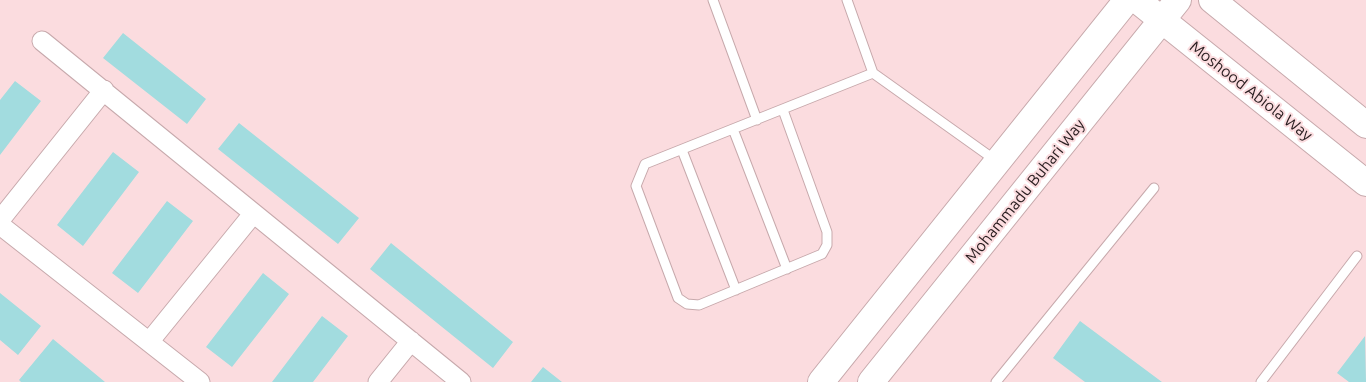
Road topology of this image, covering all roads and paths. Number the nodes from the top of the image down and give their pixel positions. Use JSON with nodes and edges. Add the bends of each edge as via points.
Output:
{"nodes":[{"id":1,"x":713,"y":0,"type":"edge"},
{"id":2,"x":847,"y":0,"type":"edge"},
{"id":3,"x":1127,"y":0,"type":"edge"},
{"id":4,"x":1137,"y":0,"type":"edge"},
{"id":5,"x":1178,"y":0,"type":"edge"},
{"id":6,"x":1212,"y":0,"type":"edge"},
{"id":7,"x":1162,"y":21,"type":"junction"},
{"id":8,"x":42,"y":41,"type":"dead end"},
{"id":9,"x":873,"y":73,"type":"junction"},
{"id":10,"x":104,"y":90,"type":"junction"},
{"id":11,"x":783,"y":110,"type":"junction"},
{"id":12,"x":757,"y":120,"type":"junction"},
{"id":13,"x":1366,"y":125,"type":"edge"},
{"id":14,"x":733,"y":129,"type":"junction"},
{"id":15,"x":682,"y":150,"type":"junction"},
{"id":16,"x":998,"y":162,"type":"junction"},
{"id":17,"x":1366,"y":183,"type":"edge"},
{"id":18,"x":1154,"y":188,"type":"dead end"},
{"id":19,"x":253,"y":214,"type":"junction"},
{"id":20,"x":0,"y":220,"type":"edge"},
{"id":21,"x":0,"y":225,"type":"edge"},
{"id":22,"x":1357,"y":256,"type":"dead end"},
{"id":23,"x":787,"y":269,"type":"junction"},
{"id":24,"x":736,"y":290,"type":"junction"},
{"id":25,"x":411,"y":341,"type":"junction"},
{"id":26,"x":149,"y":342,"type":"junction"},
{"id":27,"x":200,"y":382,"type":"edge"},
{"id":28,"x":378,"y":382,"type":"edge"},
{"id":29,"x":461,"y":382,"type":"edge"},
{"id":30,"x":821,"y":382,"type":"edge"},
{"id":31,"x":871,"y":382,"type":"edge"},
{"id":32,"x":996,"y":382,"type":"edge"},
{"id":33,"x":1261,"y":382,"type":"edge"}],
"edges":[{"from":1,"to":12,"type":"lane"},
{"from":2,"to":9,"type":"lane"},
{"from":3,"to":16,"type":"main road"},
{"from":4,"to":7,"type":"main road","name":"Moshood Abiola Way"},
{"from":5,"to":7,"type":"main road","name":"Mohammadu Buhari Way"},
{"from":6,"to":13,"type":"main road"},
{"from":7,"to":17,"type":"main road","name":"Moshood Abiola Way"},
{"from":7,"to":31,"type":"main road","name":"Mohammadu Buhari Way"},
{"from":8,"to":10,"type":"street"},
{"from":9,"to":11,"type":"lane"},
{"from":9,"to":16,"type":"lane"},
{"from":10,"to":19,"type":"street"},
{"from":10,"to":20,"type":"street"},
{"from":11,"to":12,"type":"lane"},
{"from":11,"to":23,"type":"lane","via":[[827,232],[822,254]]},
{"from":12,"to":14,"type":"lane"},
{"from":14,"to":15,"type":"lane"},
{"from":14,"to":23,"type":"lane"},
{"from":15,"to":24,"type":"lane"},
{"from":15,"to":24,"type":"lane","via":[[645,164],[636,186],[678,298],[687,304],[699,305]]},
{"from":16,"to":30,"type":"main road"},
{"from":18,"to":32,"type":"lane"},
{"from":19,"to":25,"type":"street"},
{"from":19,"to":26,"type":"street"},
{"from":21,"to":26,"type":"street"},
{"from":22,"to":33,"type":"lane"},
{"from":23,"to":24,"type":"lane"},
{"from":25,"to":28,"type":"street"},
{"from":25,"to":29,"type":"street"},
{"from":26,"to":27,"type":"street"}]}
